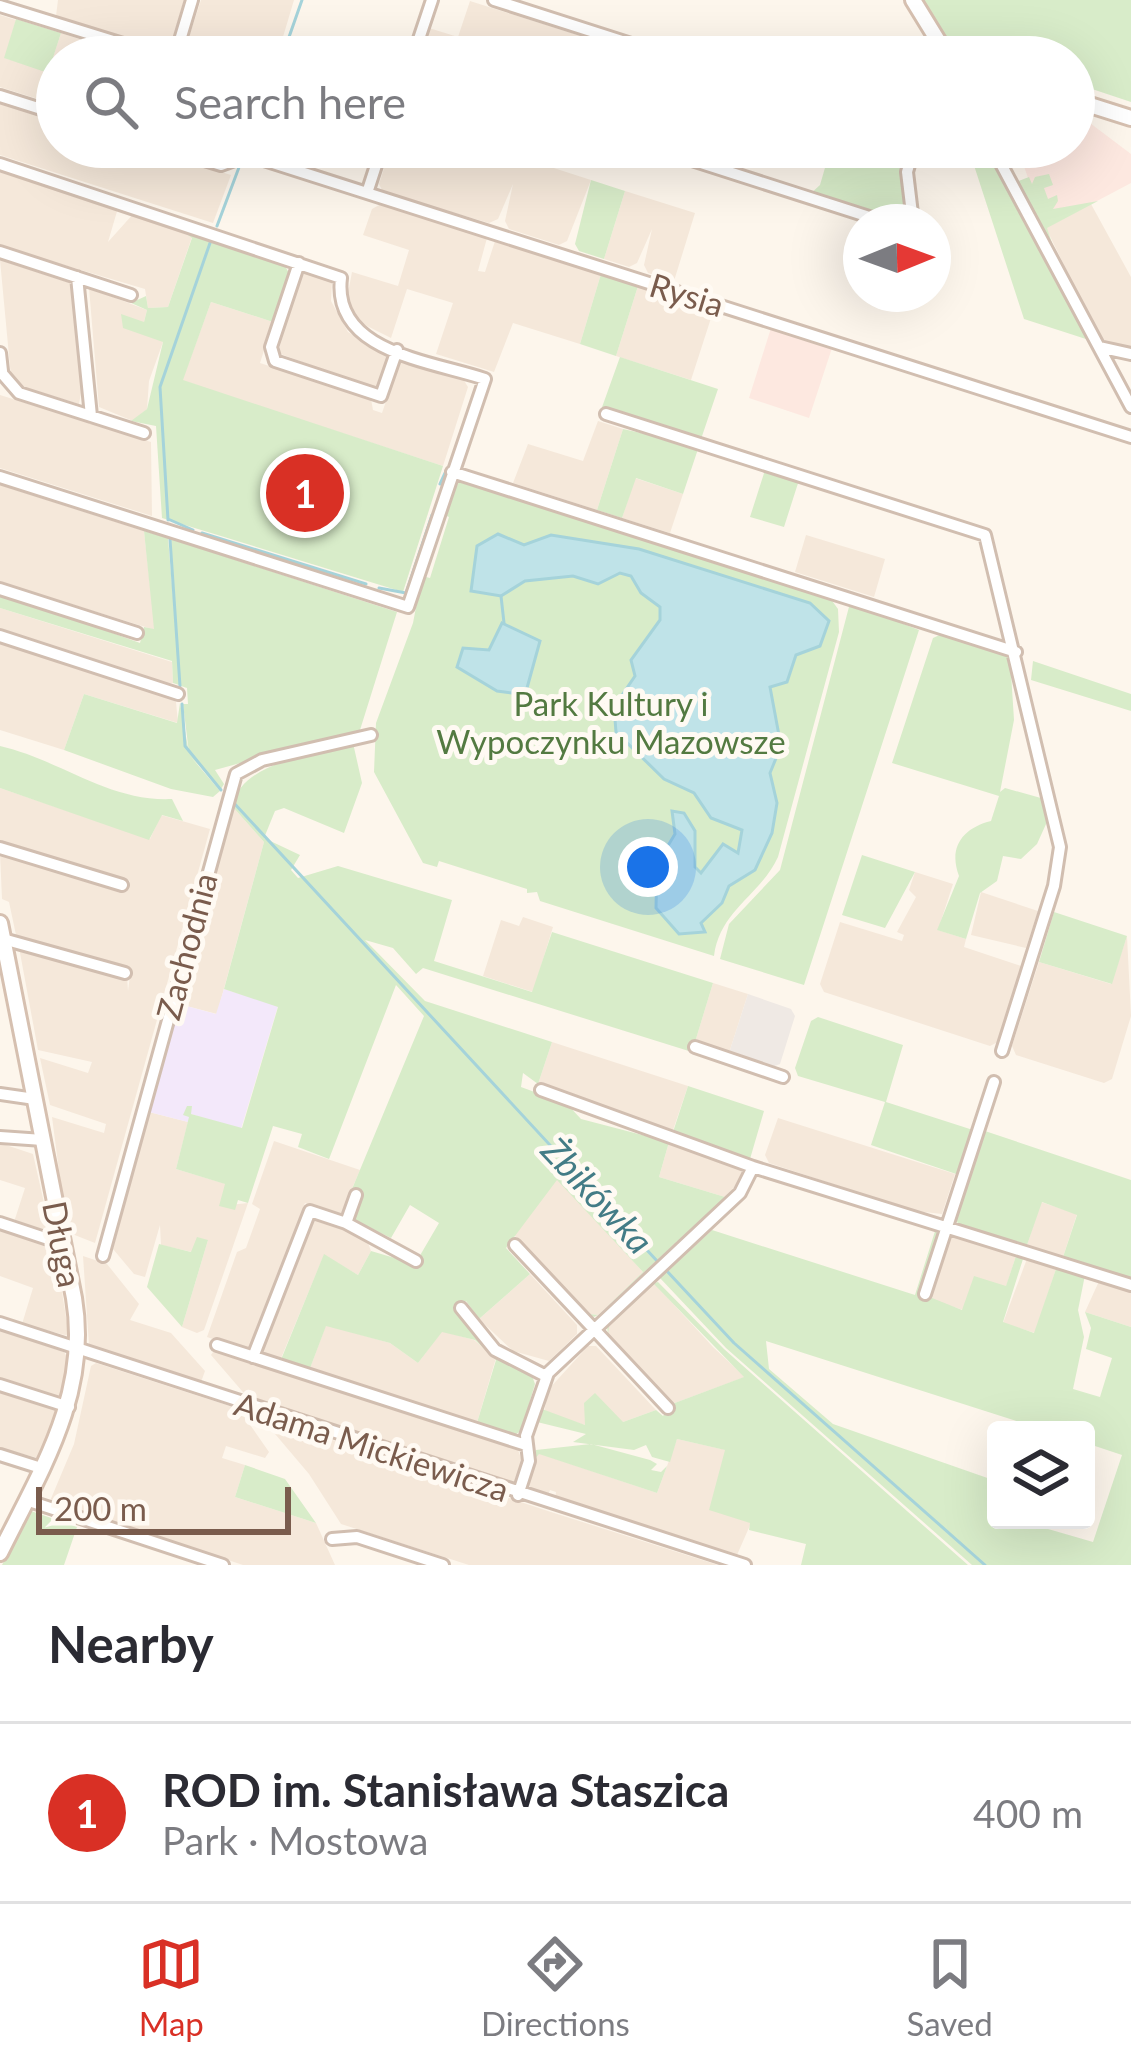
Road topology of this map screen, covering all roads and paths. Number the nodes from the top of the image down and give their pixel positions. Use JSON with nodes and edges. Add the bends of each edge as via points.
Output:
{"nodes":[{"id":1,"x":191,"y":0,"type":"edge"},
{"id":2,"x":432,"y":0,"type":"edge"},
{"id":3,"x":494,"y":0,"type":"edge"},
{"id":4,"x":914,"y":0,"type":"edge"},
{"id":5,"x":3,"y":4,"type":"edge"},
{"id":6,"x":101,"y":36,"type":"edge"},
{"id":7,"x":181,"y":36,"type":"edge"},
{"id":8,"x":420,"y":36,"type":"edge"},
{"id":9,"x":606,"y":36,"type":"edge"},
{"id":10,"x":935,"y":36,"type":"edge"},
{"id":11,"x":0,"y":96,"type":"edge"},
{"id":12,"x":36,"y":107,"type":"edge"},
{"id":13,"x":1095,"y":107,"type":"edge"},
{"id":14,"x":1131,"y":118,"type":"edge"},
{"id":15,"x":0,"y":164,"type":"edge"},
{"id":16,"x":287,"y":168,"type":"edge"},
{"id":17,"x":375,"y":168,"type":"edge"},
{"id":18,"x":717,"y":168,"type":"edge"},
{"id":19,"x":908,"y":168,"type":"edge"},
{"id":20,"x":1003,"y":168,"type":"edge"},
{"id":21,"x":367,"y":193,"type":"junction"},
{"id":22,"x":911,"y":204,"type":"edge"},
{"id":23,"x":843,"y":209,"type":"edge"},
{"id":24,"x":0,"y":252,"type":"edge"},
{"id":25,"x":299,"y":263,"type":"junction"},
{"id":26,"x":77,"y":277,"type":"junction"},
{"id":27,"x":131,"y":295,"type":"dead end"},
{"id":28,"x":1099,"y":347,"type":"junction"},
{"id":29,"x":397,"y":350,"type":"junction"},
{"id":30,"x":0,"y":353,"type":"edge"},
{"id":31,"x":1130,"y":354,"type":"edge"},
{"id":32,"x":1111,"y":370,"type":"junction"},
{"id":33,"x":1,"y":371,"type":"edge"},
{"id":34,"x":1131,"y":407,"type":"edge"},
{"id":35,"x":606,"y":414,"type":"dead end"},
{"id":36,"x":92,"y":416,"type":"junction"},
{"id":37,"x":144,"y":433,"type":"dead end"},
{"id":38,"x":1131,"y":437,"type":"edge"},
{"id":39,"x":452,"y":472,"type":"junction"},
{"id":40,"x":0,"y":477,"type":"edge"},
{"id":41,"x":0,"y":589,"type":"edge"},
{"id":42,"x":137,"y":633,"type":"dead end"},
{"id":43,"x":0,"y":637,"type":"edge"},
{"id":44,"x":1016,"y":652,"type":"junction"},
{"id":45,"x":178,"y":694,"type":"dead end"},
{"id":46,"x":370,"y":735,"type":"dead end"},
{"id":47,"x":0,"y":848,"type":"edge"},
{"id":48,"x":122,"y":886,"type":"dead end"},
{"id":49,"x":1,"y":927,"type":"edge"},
{"id":50,"x":125,"y":973,"type":"dead end"},
{"id":51,"x":8,"y":999,"type":"edge"},
{"id":52,"x":695,"y":1047,"type":"dead end"},
{"id":53,"x":1002,"y":1051,"type":"dead end"},
{"id":54,"x":783,"y":1077,"type":"dead end"},
{"id":55,"x":994,"y":1082,"type":"dead end"},
{"id":56,"x":541,"y":1090,"type":"dead end"},
{"id":57,"x":0,"y":1094,"type":"edge"},
{"id":58,"x":35,"y":1100,"type":"junction"},
{"id":59,"x":0,"y":1137,"type":"edge"},
{"id":60,"x":43,"y":1140,"type":"junction"},
{"id":61,"x":753,"y":1166,"type":"junction"},
{"id":62,"x":356,"y":1195,"type":"dead end"},
{"id":63,"x":342,"y":1221,"type":"junction"},
{"id":64,"x":0,"y":1223,"type":"edge"},
{"id":65,"x":948,"y":1226,"type":"junction"},
{"id":66,"x":63,"y":1244,"type":"junction"},
{"id":67,"x":515,"y":1245,"type":"dead end"},
{"id":68,"x":103,"y":1256,"type":"dead end"},
{"id":69,"x":416,"y":1261,"type":"dead end"},
{"id":70,"x":1131,"y":1285,"type":"edge"},
{"id":71,"x":925,"y":1294,"type":"dead end"},
{"id":72,"x":461,"y":1308,"type":"dead end"},
{"id":73,"x":0,"y":1322,"type":"edge"},
{"id":74,"x":594,"y":1330,"type":"junction"},
{"id":75,"x":217,"y":1345,"type":"dead end"},
{"id":76,"x":79,"y":1348,"type":"junction"},
{"id":77,"x":254,"y":1357,"type":"junction"},
{"id":78,"x":546,"y":1376,"type":"junction"},
{"id":79,"x":0,"y":1385,"type":"edge"},
{"id":80,"x":69,"y":1407,"type":"junction"},
{"id":81,"x":668,"y":1408,"type":"dead end"},
{"id":82,"x":526,"y":1445,"type":"junction"},
{"id":83,"x":0,"y":1454,"type":"edge"},
{"id":84,"x":41,"y":1468,"type":"junction"},
{"id":85,"x":518,"y":1495,"type":"junction"},
{"id":86,"x":26,"y":1500,"type":"junction"},
{"id":87,"x":5,"y":1531,"type":"edge"},
{"id":88,"x":332,"y":1539,"type":"dead end"},
{"id":89,"x":0,"y":1553,"type":"edge"},
{"id":90,"x":223,"y":1565,"type":"edge"},
{"id":91,"x":443,"y":1565,"type":"edge"},
{"id":92,"x":745,"y":1565,"type":"edge"}],
"edges":[{"from":1,"to":7,"type":"street"},
{"from":2,"to":8,"type":"street"},
{"from":3,"to":9,"type":"street"},
{"from":4,"to":10,"type":"street"},
{"from":5,"to":6,"type":"street"},
{"from":11,"to":12,"type":"street"},
{"from":13,"to":14,"type":"street"},
{"from":15,"to":25,"type":"street"},
{"from":16,"to":21,"type":"street","name":"Rysia"},
{"from":17,"to":21,"type":"street"},
{"from":18,"to":23,"type":"street"},
{"from":19,"to":22,"type":"street"},
{"from":20,"to":28,"type":"street"},
{"from":21,"to":38,"type":"street","name":"Rysia"},
{"from":24,"to":26,"type":"street"},
{"from":25,"to":29,"type":"street","via":[[341,278],[340,303],[353,327]]},
{"from":25,"to":29,"type":"street","via":[[272,347],[275,361],[381,396]]},
{"from":26,"to":27,"type":"street"},
{"from":26,"to":36,"type":"street"},
{"from":28,"to":31,"type":"street"},
{"from":28,"to":32,"type":"street"},
{"from":29,"to":39,"type":"street","via":[[485,379]]},
{"from":30,"to":33,"type":"street"},
{"from":31,"to":32,"type":"street"},
{"from":32,"to":34,"type":"street"},
{"from":33,"to":36,"type":"street","via":[[15,392]]},
{"from":35,"to":44,"type":"street","via":[[980,531]]},
{"from":36,"to":37,"type":"street"},
{"from":39,"to":40,"type":"street","via":[[408,607]]},
{"from":39,"to":44,"type":"street"},
{"from":41,"to":42,"type":"street"},
{"from":43,"to":45,"type":"street"},
{"from":44,"to":53,"type":"street","via":[[1060,847]]},
{"from":46,"to":68,"type":"street","name":"Zachodnia","via":[[262,760],[236,774]]},
{"from":47,"to":48,"type":"street"},
{"from":49,"to":50,"type":"street"},
{"from":49,"to":51,"type":"street","name":"Długa"},
{"from":51,"to":58,"type":"street","name":"Długa"},
{"from":52,"to":54,"type":"street"},
{"from":55,"to":65,"type":"street"},
{"from":56,"to":61,"type":"street"},
{"from":57,"to":58,"type":"street"},
{"from":58,"to":60,"type":"street","name":"Długa"},
{"from":59,"to":60,"type":"street"},
{"from":60,"to":66,"type":"street","name":"Długa"},
{"from":61,"to":65,"type":"street"},
{"from":61,"to":74,"type":"street","via":[[740,1193]]},
{"from":62,"to":63,"type":"street"},
{"from":63,"to":69,"type":"street"},
{"from":63,"to":77,"type":"street","via":[[310,1211]]},
{"from":64,"to":66,"type":"street"},
{"from":65,"to":70,"type":"street"},
{"from":65,"to":71,"type":"street"},
{"from":66,"to":76,"type":"street","name":"Długa"},
{"from":67,"to":74,"type":"street"},
{"from":72,"to":78,"type":"street","via":[[495,1350]]},
{"from":73,"to":76,"type":"street","name":"Adama Mickiewicza"},
{"from":74,"to":78,"type":"street"},
{"from":74,"to":81,"type":"street"},
{"from":75,"to":77,"type":"street"},
{"from":76,"to":80,"type":"street","name":"Długa"},
{"from":76,"to":85,"type":"street","name":"Adama Mickiewicza"},
{"from":77,"to":82,"type":"street"},
{"from":78,"to":82,"type":"street"},
{"from":79,"to":80,"type":"street"},
{"from":80,"to":84,"type":"street","name":"Długa"},
{"from":82,"to":85,"type":"street"},
{"from":83,"to":84,"type":"street"},
{"from":84,"to":86,"type":"street","name":"Długa"},
{"from":85,"to":92,"type":"street","name":"Adama Mickiewicza"},
{"from":86,"to":87,"type":"street","name":"Długa"},
{"from":86,"to":90,"type":"street"},
{"from":87,"to":89,"type":"street","name":"Długa"},
{"from":88,"to":91,"type":"street","via":[[357,1538]]}]}
